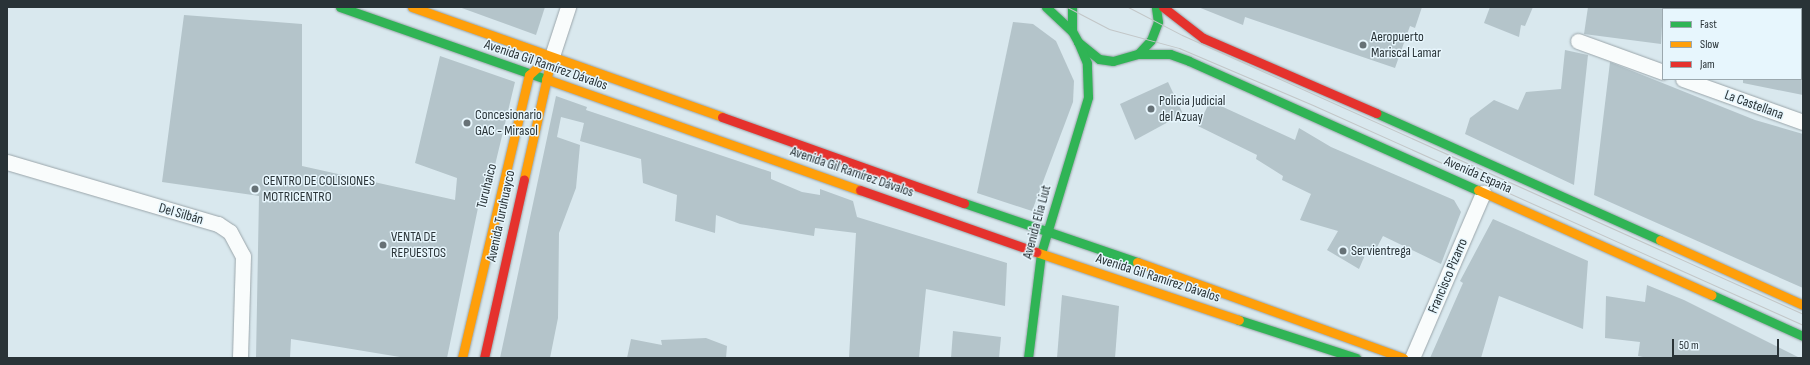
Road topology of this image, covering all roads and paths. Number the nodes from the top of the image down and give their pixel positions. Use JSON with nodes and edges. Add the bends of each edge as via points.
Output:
{"nodes":[{"id":1,"x":340,"y":7,"type":"edge"},
{"id":2,"x":412,"y":7,"type":"edge"},
{"id":3,"x":568,"y":7,"type":"edge"},
{"id":4,"x":1046,"y":7,"type":"edge"},
{"id":5,"x":1072,"y":7,"type":"edge"},
{"id":6,"x":1156,"y":7,"type":"edge"},
{"id":7,"x":1163,"y":7,"type":"edge"},
{"id":8,"x":1072,"y":31,"type":"junction"},
{"id":9,"x":1078,"y":42,"type":"junction"},
{"id":10,"x":1578,"y":42,"type":"dead end"},
{"id":11,"x":1138,"y":54,"type":"junction"},
{"id":12,"x":552,"y":56,"type":"junction"},
{"id":13,"x":1126,"y":60,"type":"junction"},
{"id":14,"x":1662,"y":72,"type":"edge"},
{"id":15,"x":528,"y":75,"type":"junction"},
{"id":16,"x":546,"y":79,"type":"junction"},
{"id":17,"x":1686,"y":80,"type":"edge"},
{"id":18,"x":1088,"y":97,"type":"junction"},
{"id":19,"x":1803,"y":122,"type":"edge"},
{"id":20,"x":7,"y":162,"type":"edge"},
{"id":21,"x":1483,"y":193,"type":"junction"},
{"id":22,"x":1046,"y":233,"type":"junction"},
{"id":23,"x":1041,"y":253,"type":"junction"},
{"id":24,"x":482,"y":262,"type":"junction"},
{"id":25,"x":504,"y":268,"type":"junction"},
{"id":26,"x":1803,"y":305,"type":"edge"},
{"id":27,"x":1803,"y":336,"type":"edge"},
{"id":28,"x":240,"y":358,"type":"edge"},
{"id":29,"x":462,"y":358,"type":"edge"},
{"id":30,"x":484,"y":358,"type":"edge"},
{"id":31,"x":1028,"y":358,"type":"edge"},
{"id":32,"x":1356,"y":358,"type":"edge"},
{"id":33,"x":1403,"y":358,"type":"edge"},
{"id":34,"x":1412,"y":358,"type":"edge"}],
"edges":[{"from":1,"to":15,"type":"main road","name":"Avenida Gil Ramírez Dávalos"},
{"from":2,"to":12,"type":"main road","name":"Avenida Gil Ramírez Dávalos"},
{"from":3,"to":12,"type":"street"},
{"from":4,"to":8,"type":"main road"},
{"from":5,"to":8,"type":"main road"},
{"from":6,"to":11,"type":"main road","via":[[1155,32]]},
{"from":7,"to":26,"type":"main road","name":"Avenida España","via":[[1203,38],[1498,166]]},
{"from":8,"to":9,"type":"main road","name":"Avenida Elia Liut"},
{"from":9,"to":13,"type":"main road","via":[[1099,59]]},
{"from":9,"to":18,"type":"main road","name":"Avenida Elia Liut","via":[[1087,63]]},
{"from":10,"to":14,"type":"street"},
{"from":11,"to":13,"type":"main road","name":"Avenida Elia Liut"},
{"from":11,"to":21,"type":"main road","name":"Avenida España","via":[[1170,54],[1190,61]]},
{"from":12,"to":15,"type":"main road"},
{"from":12,"to":16,"type":"main road"},
{"from":12,"to":22,"type":"main road","name":"Avenida Gil Ramírez Dávalos"},
{"from":13,"to":18,"type":"main road","name":"Avenida Elia Liut","via":[[1103,74]]},
{"from":15,"to":16,"type":"main road","name":"Avenida Gil Ramírez Dávalos"},
{"from":15,"to":24,"type":"main road","name":"Turuhaico"},
{"from":16,"to":23,"type":"main road","name":"Avenida Gil Ramírez Dávalos"},
{"from":16,"to":25,"type":"main road","name":"Avenida Turuhuayco"},
{"from":17,"to":19,"type":"street","name":"La Castellana"},
{"from":18,"to":22,"type":"main road","name":"Avenida Elia Liut"},
{"from":20,"to":28,"type":"street","name":"Del Silbán","via":[[218,224],[230,232],[243,256]]},
{"from":21,"to":27,"type":"main road","name":"Avenida España"},
{"from":21,"to":34,"type":"street","name":"Francisco Pizarro"},
{"from":22,"to":23,"type":"main road","name":"Avenida Elia Liut"},
{"from":22,"to":33,"type":"main road","name":"Avenida Gil Ramírez Dávalos","via":[[1174,273]]},
{"from":23,"to":31,"type":"main road","name":"Avenida Elia Liut"},
{"from":23,"to":32,"type":"main road","name":"Avenida Gil Ramírez Dávalos"},
{"from":24,"to":25,"type":"main road"},
{"from":24,"to":29,"type":"main road","name":"Turuhaico"},
{"from":25,"to":30,"type":"main road","name":"Avenida Turuhuayco"}]}
